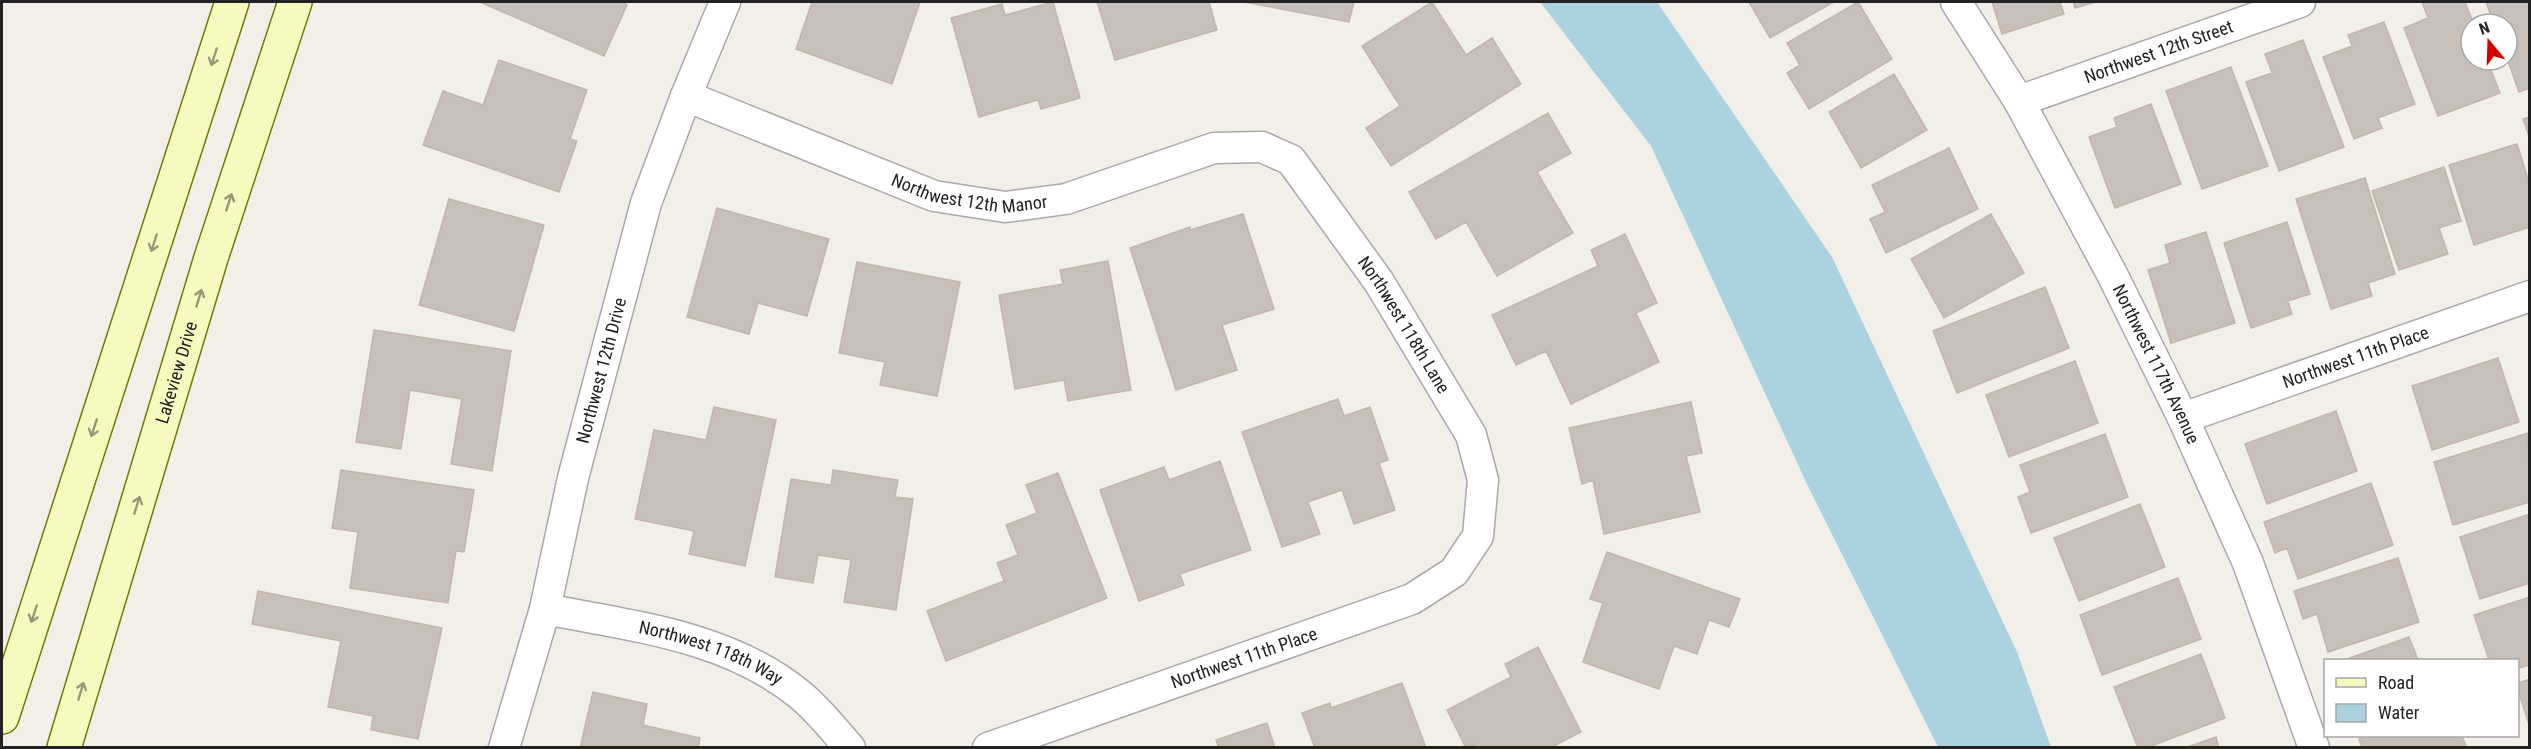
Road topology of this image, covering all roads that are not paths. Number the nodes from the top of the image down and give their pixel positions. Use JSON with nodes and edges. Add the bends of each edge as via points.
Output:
{"nodes":[{"id":1,"x":232,"y":2,"type":"edge"},
{"id":2,"x":295,"y":2,"type":"edge"},
{"id":3,"x":725,"y":2,"type":"edge"},
{"id":4,"x":1956,"y":2,"type":"edge"},
{"id":5,"x":2300,"y":2,"type":"edge"},
{"id":6,"x":686,"y":96,"type":"junction"},
{"id":7,"x":2019,"y":101,"type":"junction"},
{"id":8,"x":1262,"y":147,"type":"joint"},
{"id":9,"x":2529,"y":296,"type":"edge"},
{"id":10,"x":2183,"y":418,"type":"junction"},
{"id":11,"x":1478,"y":537,"type":"joint"},
{"id":12,"x":545,"y":609,"type":"junction"},
{"id":13,"x":2,"y":717,"type":"edge"},
{"id":14,"x":64,"y":747,"type":"edge"},
{"id":15,"x":504,"y":747,"type":"edge"},
{"id":16,"x":850,"y":747,"type":"edge"},
{"id":17,"x":988,"y":747,"type":"edge"},
{"id":18,"x":2314,"y":747,"type":"edge"}],
"edges":[{"from":1,"to":13,"type":"street","one_way":true},
{"from":14,"to":2,"type":"street","name":"Lakeview Drive","one_way":true,"via":[[211,258]]},
{"from":3,"to":6,"type":"street","name":"Northwest 12th Drive"},
{"from":4,"to":7,"type":"street","name":"Northwest 117th Avenue"},
{"from":5,"to":7,"type":"street","name":"Northwest 12th Street"},
{"from":6,"to":8,"type":"street","name":"Northwest 12th Manor","via":[[934,196],[1005,207],[1066,199],[1214,148]]},
{"from":6,"to":12,"type":"street","name":"Northwest 12th Drive","via":[[646,203],[608,341]]},
{"from":7,"to":10,"type":"street","name":"Northwest 117th Avenue","via":[[2113,276]]},
{"from":8,"to":11,"type":"street","name":"Northwest 118th Lane","via":[[1291,160],[1379,282],[1471,435],[1483,480]]},
{"from":9,"to":10,"type":"street","name":"Northwest 11th Place"},
{"from":10,"to":18,"type":"street","name":"Northwest 117th Avenue","via":[[2248,563]]},
{"from":11,"to":17,"type":"street","name":"Northwest 11th Place","via":[[1454,572],[1412,599]]},
{"from":12,"to":15,"type":"street","name":"Northwest 12th Drive"},
{"from":12,"to":16,"type":"street","name":"Northwest 118th Way","via":[[679,636],[748,660],[800,694]]}]}
